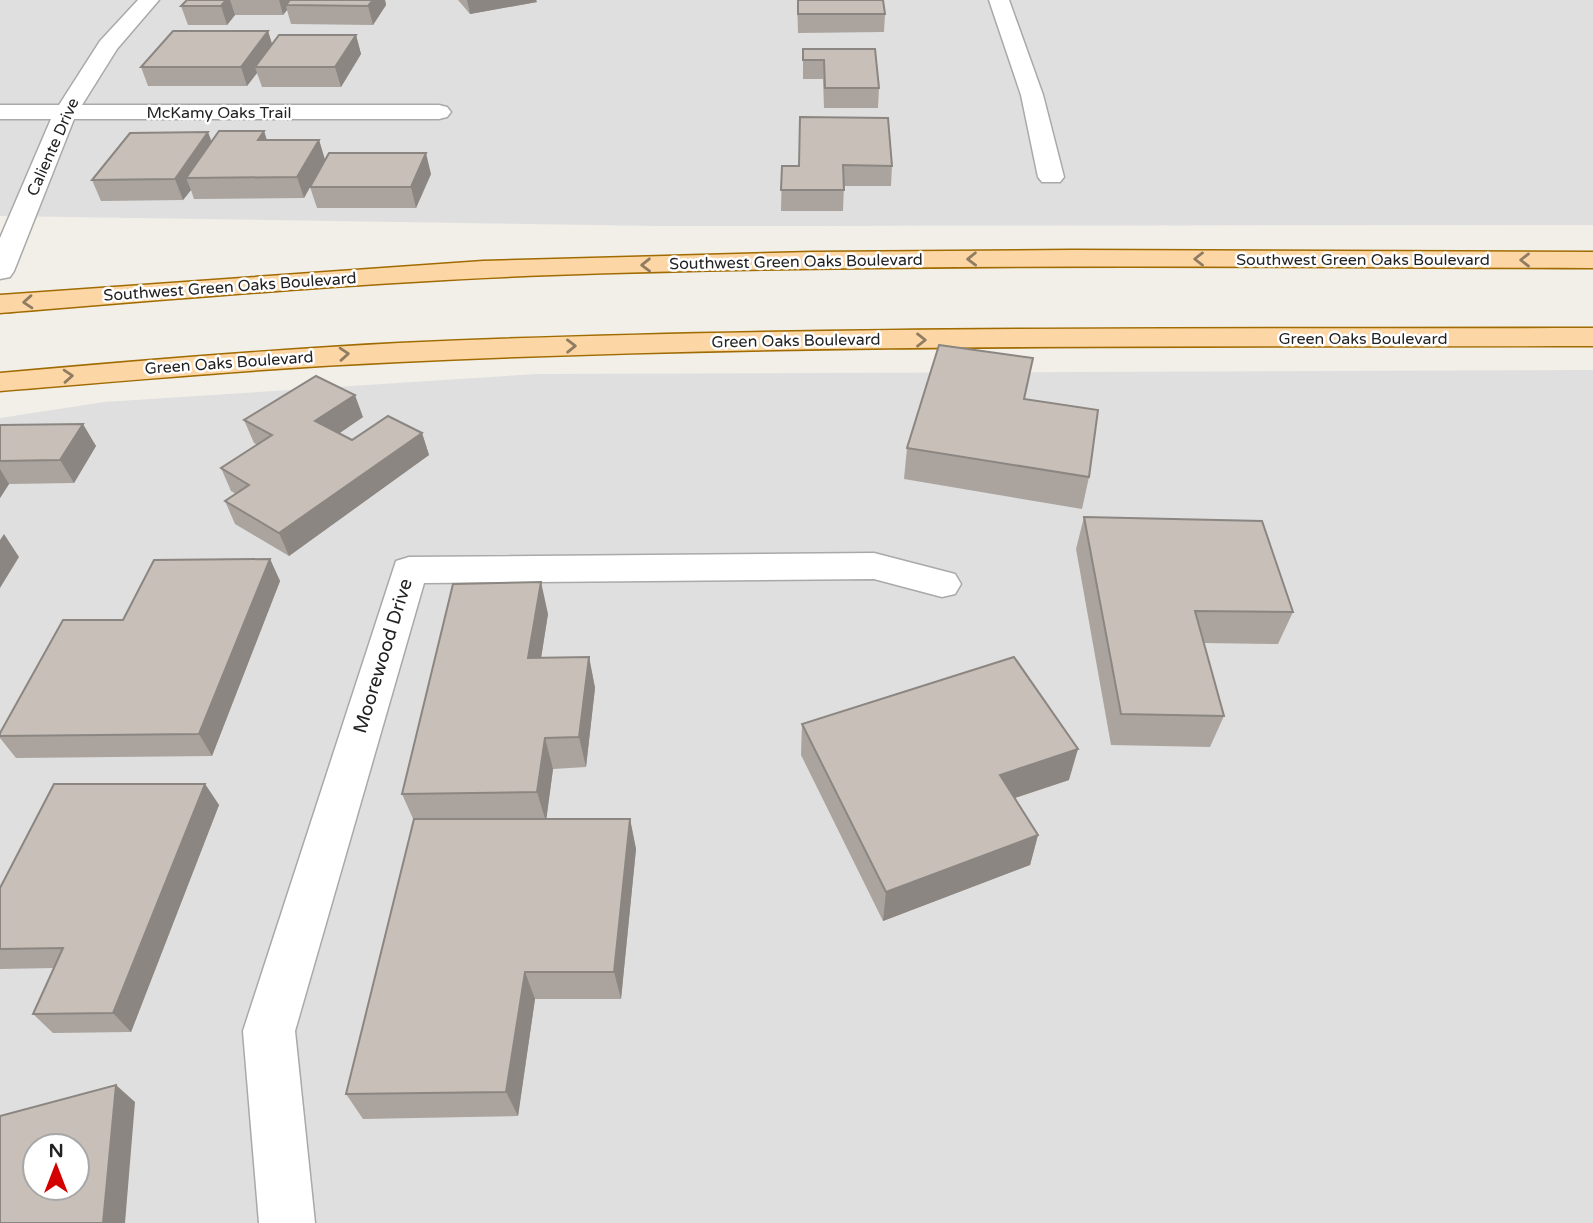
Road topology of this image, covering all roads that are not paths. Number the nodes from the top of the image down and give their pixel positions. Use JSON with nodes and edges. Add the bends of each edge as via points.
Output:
{"nodes":[{"id":1,"x":149,"y":0,"type":"edge"},
{"id":2,"x":999,"y":0,"type":"edge"},
{"id":3,"x":0,"y":112,"type":"edge"},
{"id":4,"x":439,"y":112,"type":"dead end"},
{"id":5,"x":65,"y":113,"type":"junction"},
{"id":6,"x":1051,"y":177,"type":"dead end"},
{"id":7,"x":1593,"y":260,"type":"edge"},
{"id":8,"x":0,"y":271,"type":"edge"},
{"id":9,"x":0,"y":304,"type":"edge"},
{"id":10,"x":1593,"y":337,"type":"edge"},
{"id":11,"x":0,"y":382,"type":"edge"},
{"id":12,"x":942,"y":584,"type":"dead end"},
{"id":13,"x":287,"y":1223,"type":"edge"}],
"edges":[{"from":1,"to":5,"type":"street","name":"Caliente Drive","via":[[108,46]]},
{"from":2,"to":6,"type":"street","via":[[1032,94]]},
{"from":3,"to":5,"type":"street","name":"McKamy Oaks Trail"},
{"from":4,"to":5,"type":"street","name":"McKamy Oaks Trail"},
{"from":5,"to":8,"type":"street","name":"Caliente Drive"},
{"from":7,"to":9,"type":"main road","name":"Southwest Green Oaks Boulevard","one_way":true,"via":[[980,259],[552,267]]},
{"from":11,"to":10,"type":"main road","name":"Green Oaks Boulevard","one_way":true,"via":[[394,351],[830,340]]},
{"from":12,"to":13,"type":"street","name":"Moorewood Drive","via":[[874,566],[409,570],[269,1031]]}]}
